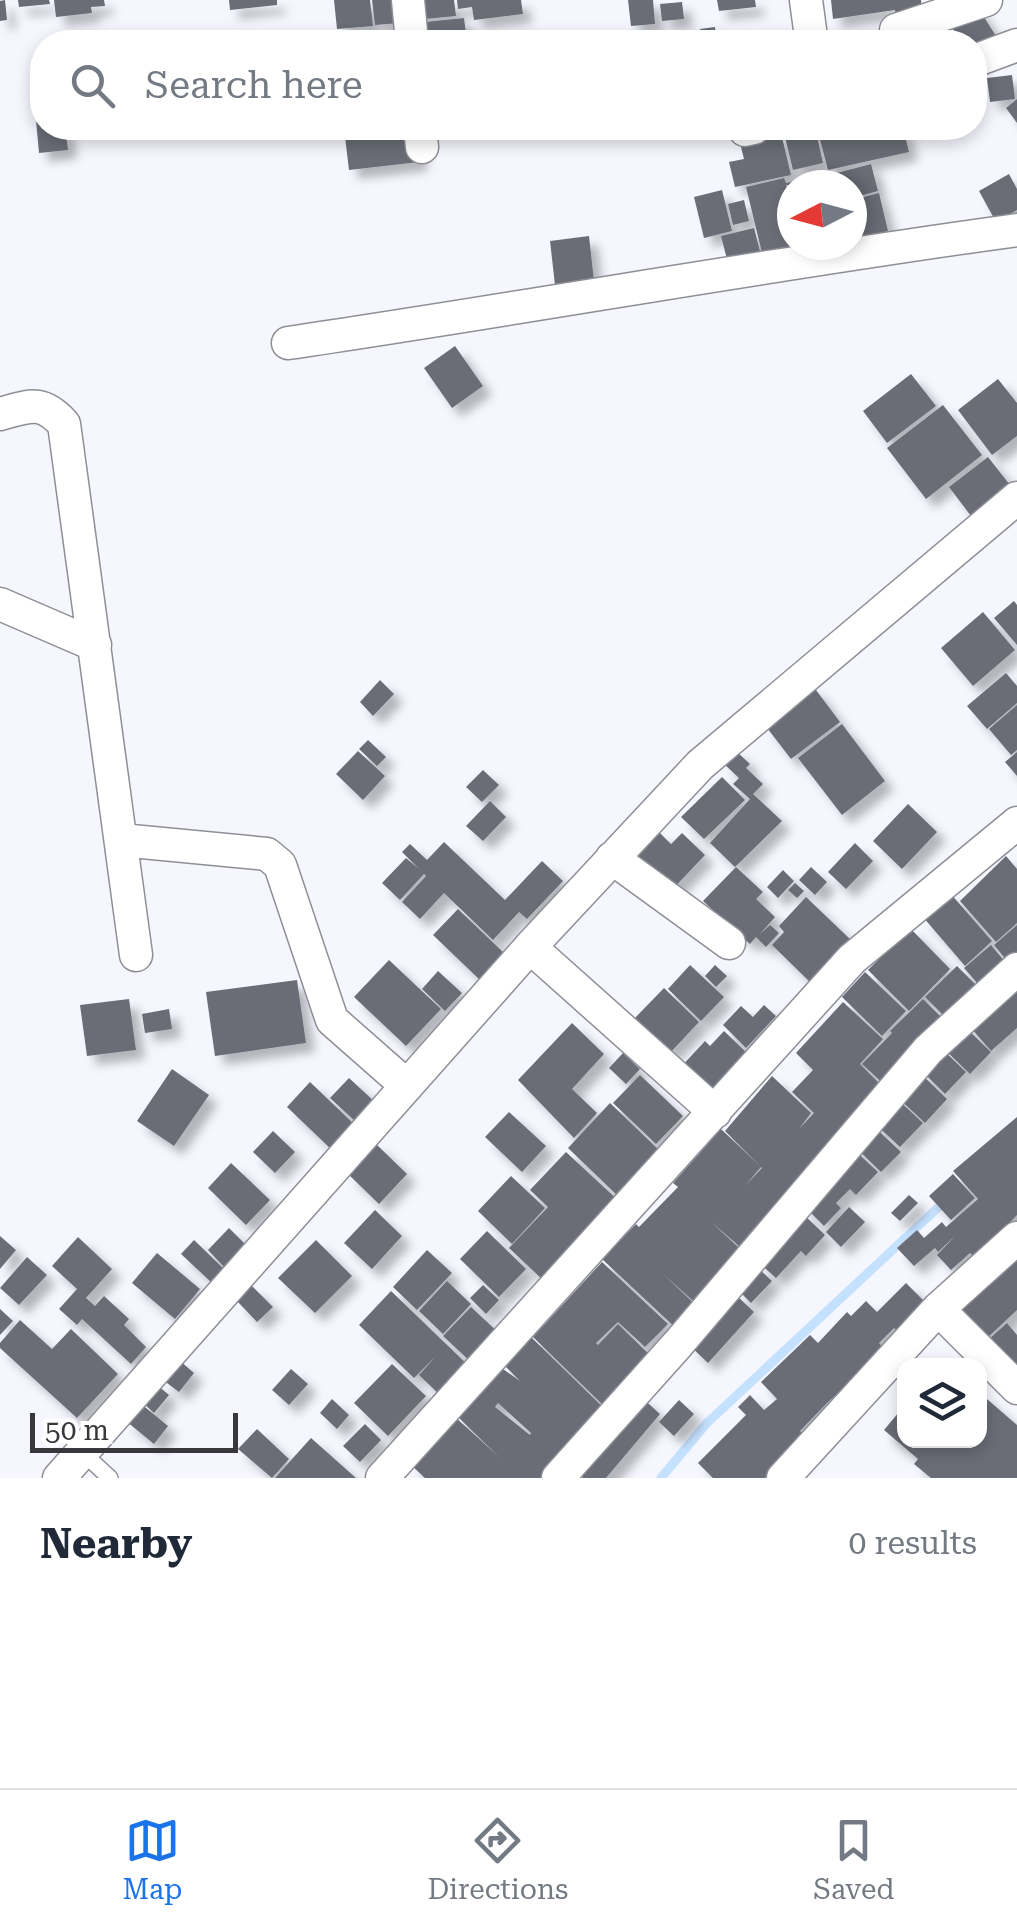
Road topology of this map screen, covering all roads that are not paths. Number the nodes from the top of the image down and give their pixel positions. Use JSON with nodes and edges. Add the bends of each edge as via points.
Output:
{"nodes":[{"id":1,"x":408,"y":0,"type":"edge"},
{"id":2,"x":806,"y":0,"type":"edge"},
{"id":3,"x":986,"y":0,"type":"edge"},
{"id":4,"x":411,"y":30,"type":"edge"},
{"id":5,"x":810,"y":30,"type":"edge"},
{"id":6,"x":896,"y":30,"type":"dead end"},
{"id":7,"x":1017,"y":45,"type":"edge"},
{"id":8,"x":987,"y":56,"type":"edge"},
{"id":9,"x":1017,"y":230,"type":"edge"},
{"id":10,"x":288,"y":343,"type":"dead end"},
{"id":11,"x":0,"y":414,"type":"edge"},
{"id":12,"x":1017,"y":498,"type":"edge"},
{"id":13,"x":0,"y":604,"type":"edge"},
{"id":14,"x":95,"y":644,"type":"junction"},
{"id":15,"x":1017,"y":823,"type":"edge"},
{"id":16,"x":121,"y":840,"type":"junction"},
{"id":17,"x":612,"y":858,"type":"junction"},
{"id":18,"x":729,"y":943,"type":"dead end"},
{"id":19,"x":530,"y":948,"type":"junction"},
{"id":20,"x":136,"y":955,"type":"dead end"},
{"id":21,"x":1017,"y":969,"type":"edge"},
{"id":22,"x":407,"y":1086,"type":"junction"},
{"id":23,"x":715,"y":1112,"type":"junction"},
{"id":24,"x":1017,"y":1238,"type":"edge"},
{"id":25,"x":938,"y":1309,"type":"junction"},
{"id":26,"x":1017,"y":1388,"type":"edge"},
{"id":27,"x":82,"y":1452,"type":"junction"},
{"id":28,"x":59,"y":1478,"type":"edge"},
{"id":29,"x":110,"y":1478,"type":"edge"},
{"id":30,"x":382,"y":1478,"type":"edge"},
{"id":31,"x":558,"y":1478,"type":"edge"},
{"id":32,"x":783,"y":1478,"type":"edge"}],
"edges":[{"from":1,"to":4,"type":"street"},
{"from":2,"to":5,"type":"street"},
{"from":3,"to":6,"type":"street"},
{"from":7,"to":8,"type":"street"},
{"from":9,"to":10,"type":"street"},
{"from":11,"to":14,"type":"street","via":[[36,405],[64,424]]},
{"from":12,"to":17,"type":"street","via":[[700,764]]},
{"from":13,"to":14,"type":"street"},
{"from":14,"to":16,"type":"street"},
{"from":15,"to":23,"type":"street","via":[[852,958]]},
{"from":16,"to":20,"type":"street"},
{"from":16,"to":22,"type":"street","via":[[267,854],[280,865],[332,1020]]},
{"from":17,"to":18,"type":"street"},
{"from":17,"to":19,"type":"street"},
{"from":19,"to":22,"type":"street"},
{"from":19,"to":23,"type":"street"},
{"from":21,"to":31,"type":"street","via":[[928,1050]]},
{"from":22,"to":27,"type":"street"},
{"from":23,"to":30,"type":"street"},
{"from":24,"to":25,"type":"street"},
{"from":25,"to":26,"type":"street"},
{"from":25,"to":32,"type":"street"},
{"from":27,"to":28,"type":"street"},
{"from":27,"to":29,"type":"lane"}]}
